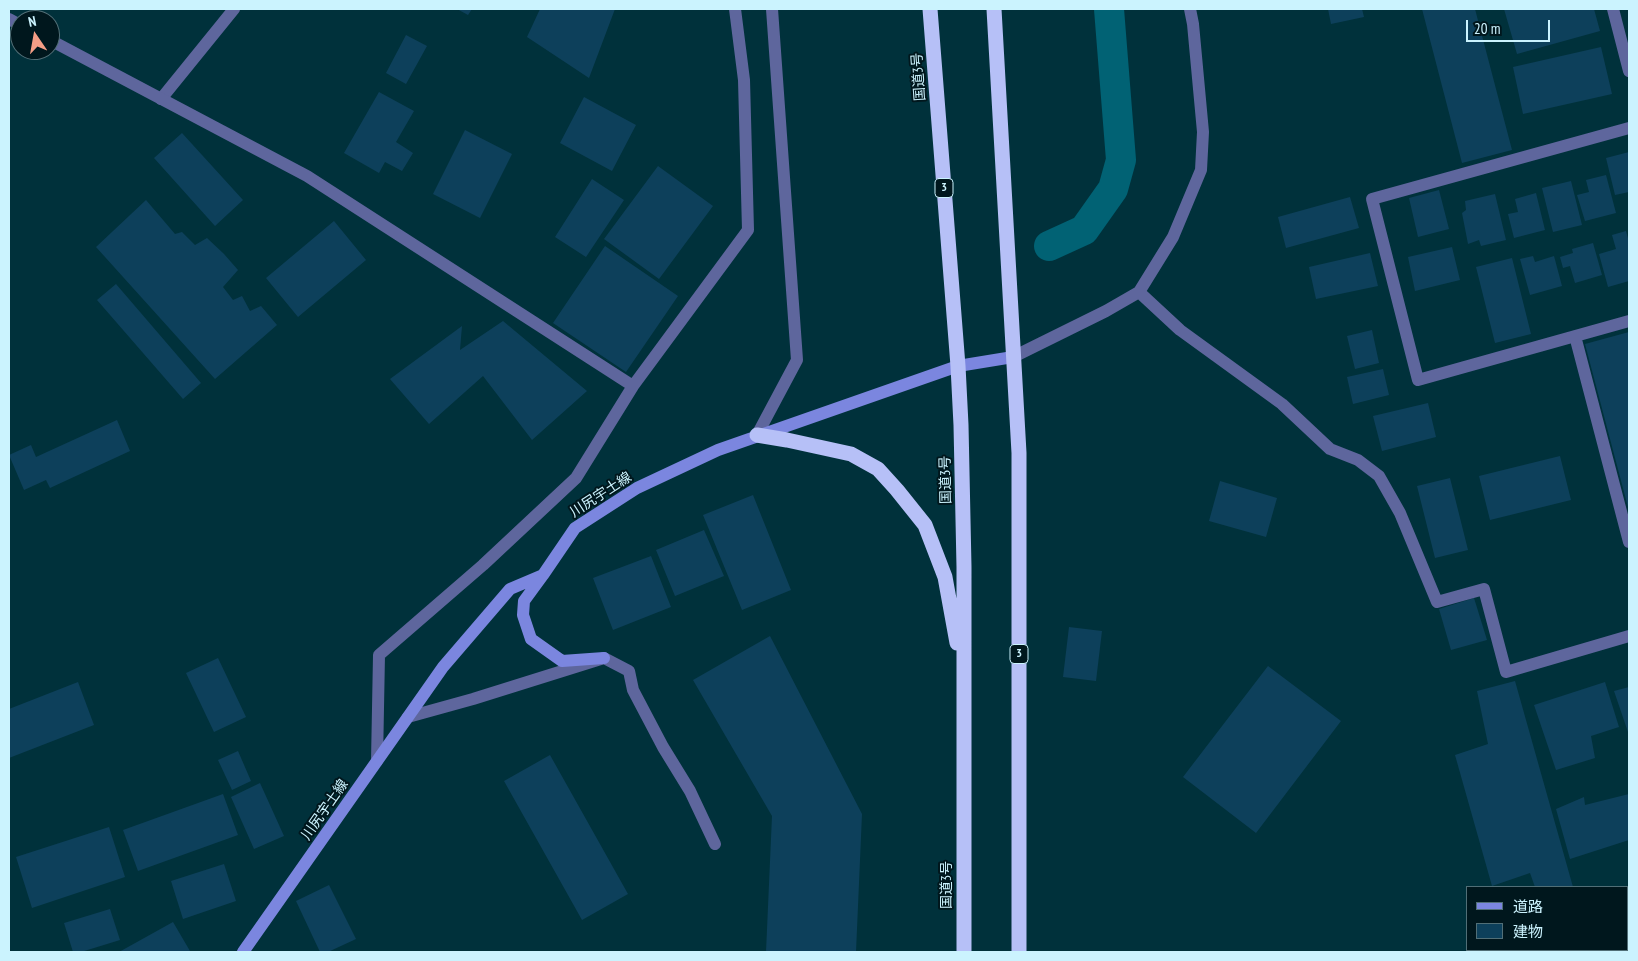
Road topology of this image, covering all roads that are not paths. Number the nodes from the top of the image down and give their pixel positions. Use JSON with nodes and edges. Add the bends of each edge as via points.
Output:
{"nodes":[{"id":1,"x":234,"y":9,"type":"edge"},
{"id":2,"x":735,"y":9,"type":"edge"},
{"id":3,"x":772,"y":9,"type":"edge"},
{"id":4,"x":930,"y":9,"type":"edge"},
{"id":5,"x":994,"y":9,"type":"edge"},
{"id":6,"x":1190,"y":9,"type":"edge"},
{"id":7,"x":1613,"y":9,"type":"edge"},
{"id":8,"x":60,"y":45,"type":"edge"},
{"id":9,"x":1629,"y":71,"type":"edge"},
{"id":10,"x":161,"y":99,"type":"junction"},
{"id":11,"x":1629,"y":128,"type":"edge"},
{"id":12,"x":1139,"y":292,"type":"junction"},
{"id":13,"x":1629,"y":321,"type":"edge"},
{"id":14,"x":1575,"y":336,"type":"junction"},
{"id":15,"x":1013,"y":357,"type":"junction"},
{"id":16,"x":958,"y":366,"type":"junction"},
{"id":17,"x":633,"y":386,"type":"junction"},
{"id":18,"x":757,"y":435,"type":"junction"},
{"id":19,"x":1629,"y":542,"type":"edge"},
{"id":20,"x":543,"y":575,"type":"junction"},
{"id":21,"x":1629,"y":636,"type":"edge"},
{"id":22,"x":604,"y":658,"type":"junction"},
{"id":23,"x":963,"y":679,"type":"junction"},
{"id":24,"x":408,"y":717,"type":"junction"},
{"id":25,"x":377,"y":761,"type":"junction"},
{"id":26,"x":716,"y":844,"type":"dead end"},
{"id":27,"x":243,"y":952,"type":"edge"},
{"id":28,"x":964,"y":952,"type":"edge"},
{"id":29,"x":1019,"y":952,"type":"edge"}],
"edges":[{"from":1,"to":10,"type":"street"},
{"from":2,"to":17,"type":"street","via":[[744,80],[748,230]]},
{"from":3,"to":18,"type":"street","via":[[797,360]]},
{"from":4,"to":16,"type":"highway","name":"国道3号","number":"3"},
{"from":5,"to":15,"type":"highway","number":"3"},
{"from":6,"to":12,"type":"street","via":[[1203,132],[1201,170],[1173,237]]},
{"from":7,"to":9,"type":"street"},
{"from":8,"to":10,"type":"street"},
{"from":10,"to":17,"type":"street","via":[[307,176]]},
{"from":11,"to":14,"type":"street","via":[[1372,199],[1418,380]]},
{"from":12,"to":15,"type":"street"},
{"from":12,"to":21,"type":"street","via":[[1180,330],[1282,404],[1330,449],[1358,460],[1379,476],[1400,513],[1438,602],[1484,589],[1506,672]]},
{"from":13,"to":14,"type":"street"},
{"from":14,"to":19,"type":"street"},
{"from":15,"to":16,"type":"main road","name":"川尻宇土線"},
{"from":15,"to":29,"type":"highway","number":"3","via":[[1019,453]]},
{"from":16,"to":18,"type":"main road","name":"川尻宇土線"},
{"from":16,"to":23,"type":"highway","name":"国道3号","number":"3","via":[[964,558]]},
{"from":17,"to":25,"type":"street","via":[[576,478],[483,565],[379,655]]},
{"from":18,"to":20,"type":"main road","name":"川尻宇土線","via":[[637,488],[575,528]]},
{"from":18,"to":23,"type":"highway","via":[[851,454],[878,469],[898,490],[925,525],[945,577]]},
{"from":20,"to":22,"type":"main road","via":[[524,601],[523,616],[531,639],[562,661]]},
{"from":20,"to":24,"type":"main road","name":"川尻宇土線","via":[[510,589],[443,667]]},
{"from":22,"to":24,"type":"street"},
{"from":22,"to":26,"type":"street","via":[[629,672],[633,690]]},
{"from":23,"to":28,"type":"highway","name":"国道3号","number":"3"},
{"from":24,"to":25,"type":"main road","name":"川尻宇土線"},
{"from":25,"to":27,"type":"main road","name":"川尻宇土線"}]}
